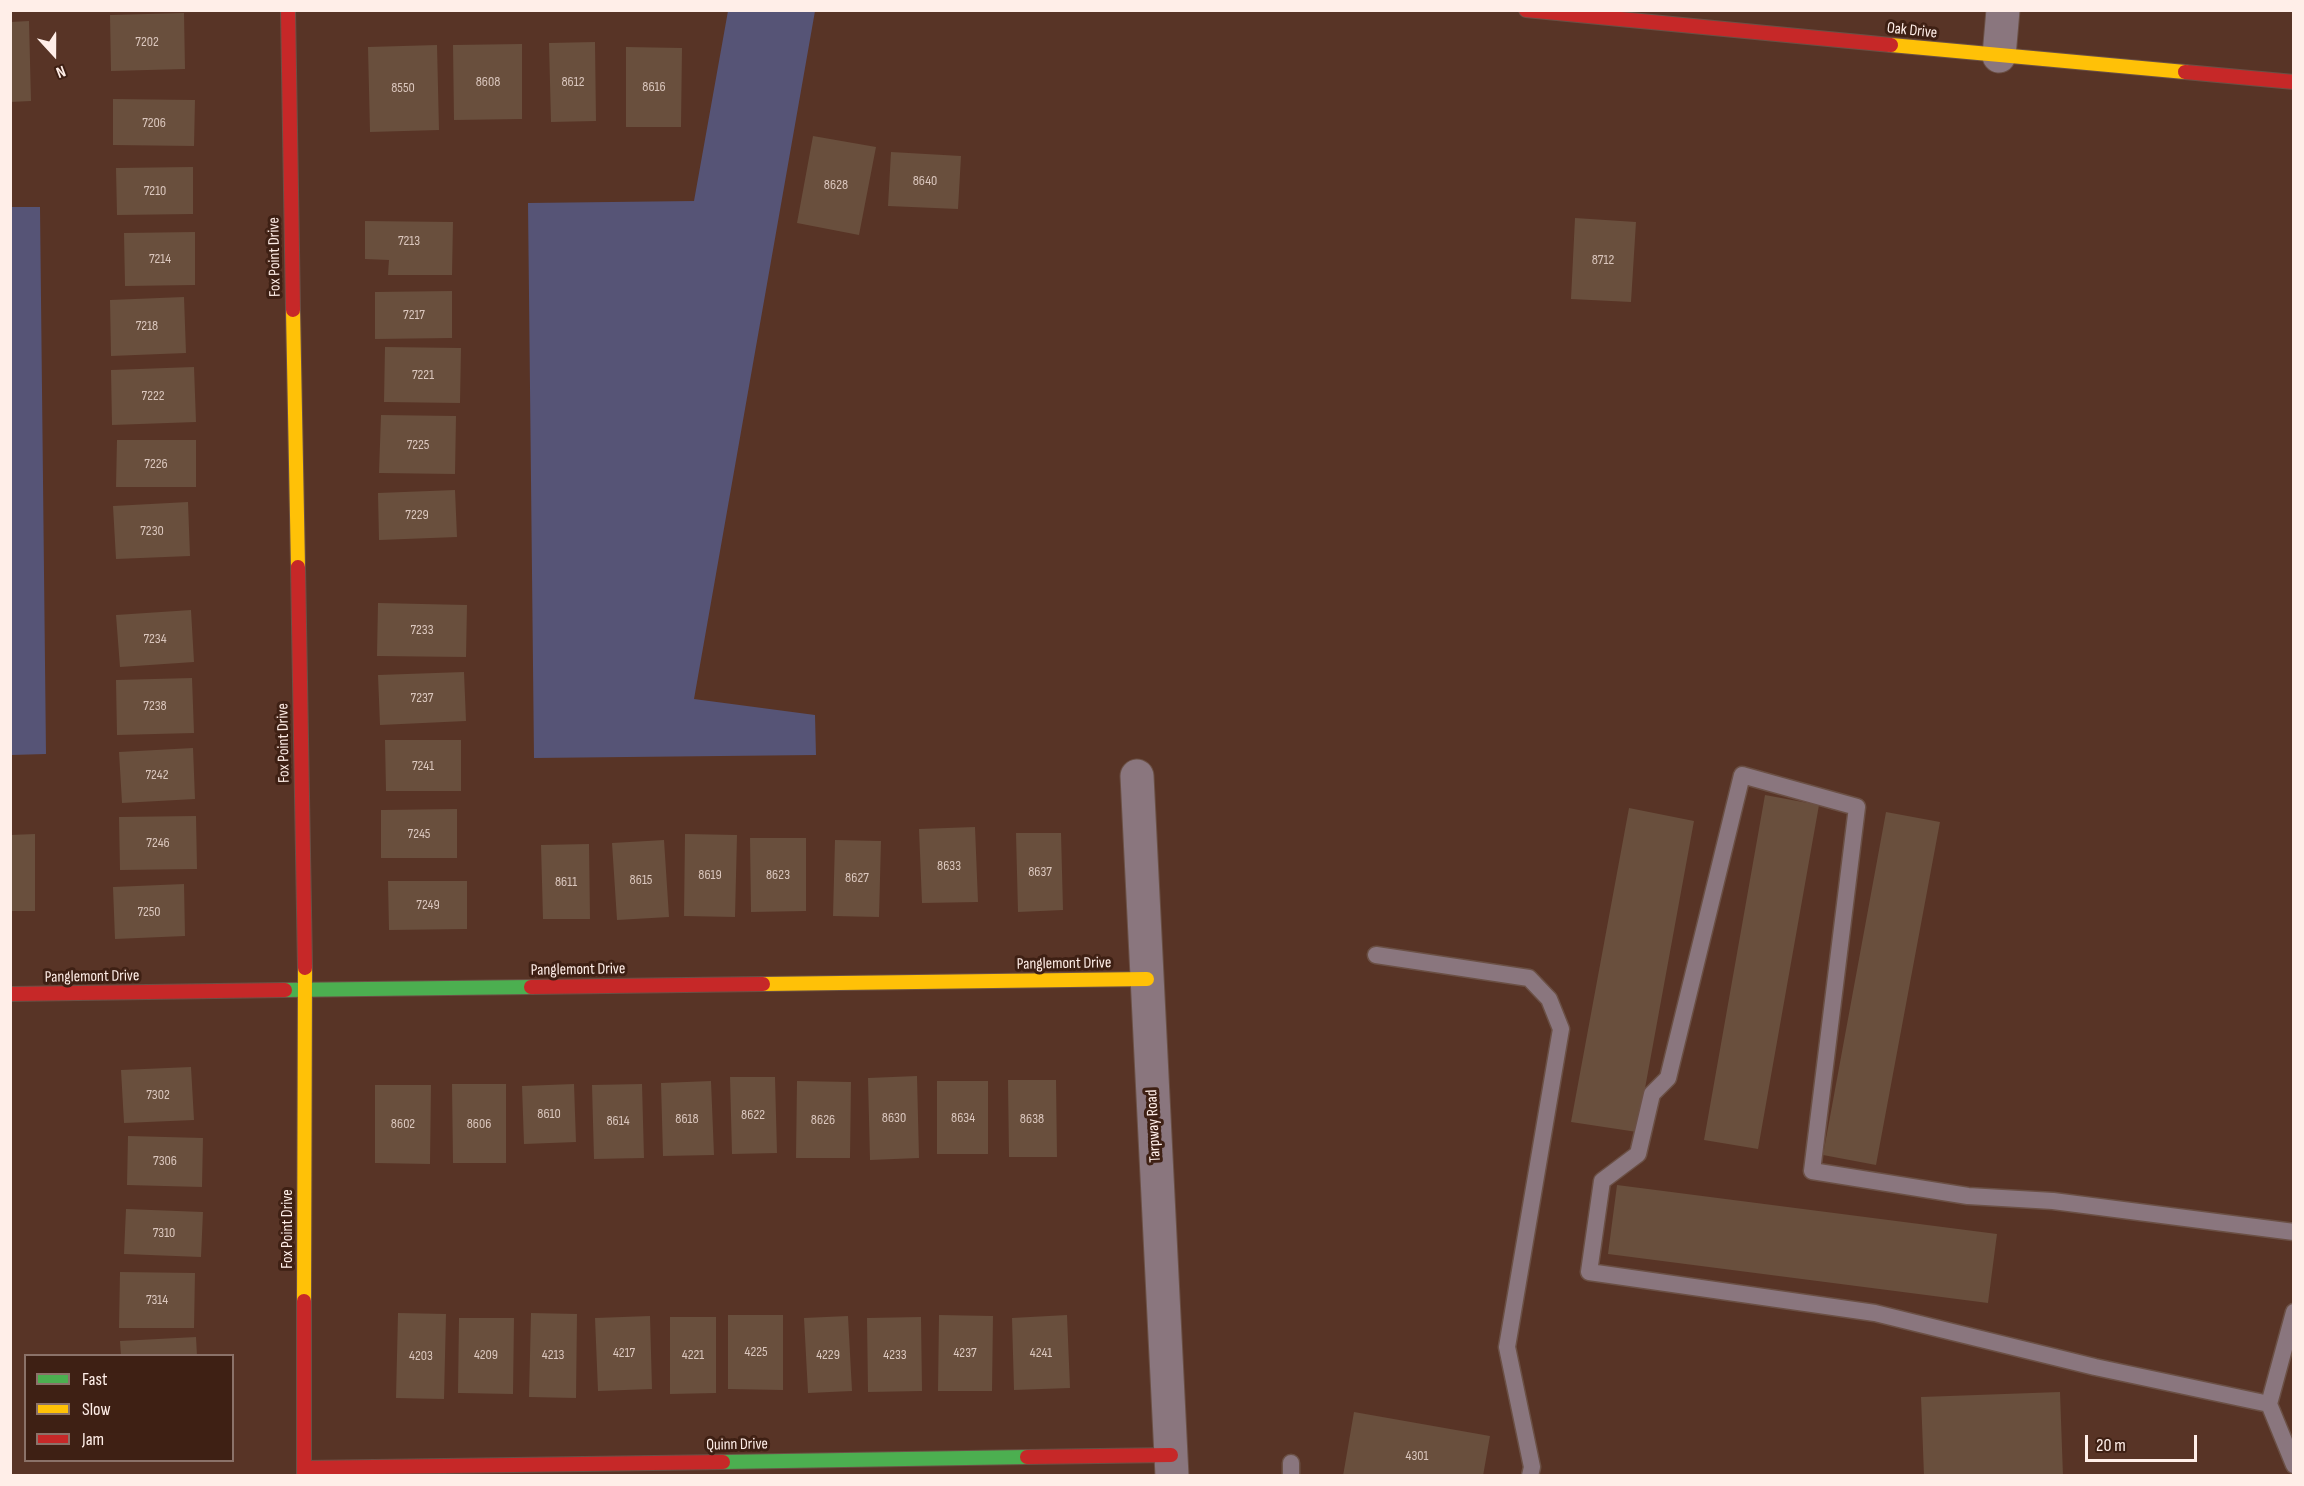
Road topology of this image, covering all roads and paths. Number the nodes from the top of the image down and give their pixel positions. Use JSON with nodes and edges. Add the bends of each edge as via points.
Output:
{"nodes":[{"id":1,"x":288,"y":10,"type":"edge"},
{"id":2,"x":1527,"y":10,"type":"edge"},
{"id":3,"x":2003,"y":10,"type":"edge"},
{"id":4,"x":1999,"y":56,"type":"junction"},
{"id":5,"x":2294,"y":82,"type":"edge"},
{"id":6,"x":1137,"y":776,"type":"dead end"},
{"id":7,"x":1376,"y":955,"type":"dead end"},
{"id":8,"x":1147,"y":979,"type":"junction"},
{"id":9,"x":305,"y":990,"type":"junction"},
{"id":10,"x":10,"y":994,"type":"edge"},
{"id":11,"x":2294,"y":1232,"type":"edge"},
{"id":12,"x":2294,"y":1312,"type":"edge"},
{"id":13,"x":2269,"y":1404,"type":"junction"},
{"id":14,"x":1171,"y":1465,"type":"edge"},
{"id":15,"x":2294,"y":1465,"type":"edge"},
{"id":16,"x":304,"y":1472,"type":"edge"},
{"id":17,"x":1530,"y":1476,"type":"edge"}],
"edges":[{"from":1,"to":9,"type":"street","name":"Fox Point Drive"},
{"from":2,"to":4,"type":"street","name":"Oak Drive"},
{"from":3,"to":4,"type":"street"},
{"from":4,"to":5,"type":"street","name":"Oak Drive"},
{"from":6,"to":8,"type":"street","name":"Tarpway Road"},
{"from":7,"to":17,"type":"lane","via":[[1529,978],[1549,999],[1561,1029],[1507,1347],[1532,1467]]},
{"from":8,"to":9,"type":"street","name":"Panglemont Drive"},
{"from":8,"to":14,"type":"street","name":"Tarpway Road"},
{"from":9,"to":10,"type":"street","name":"Panglemont Drive"},
{"from":9,"to":16,"type":"street","name":"Fox Point Drive"},
{"from":11,"to":13,"type":"lane","via":[[2053,1202],[1968,1196],[1812,1171],[1857,807],[1742,775],[1668,1078],[1652,1094],[1638,1154],[1602,1181],[1589,1272],[1875,1313],[2095,1367]]},
{"from":12,"to":13,"type":"lane"},
{"from":13,"to":15,"type":"lane"},
{"from":14,"to":16,"type":"street","name":"Quinn Drive"}]}
